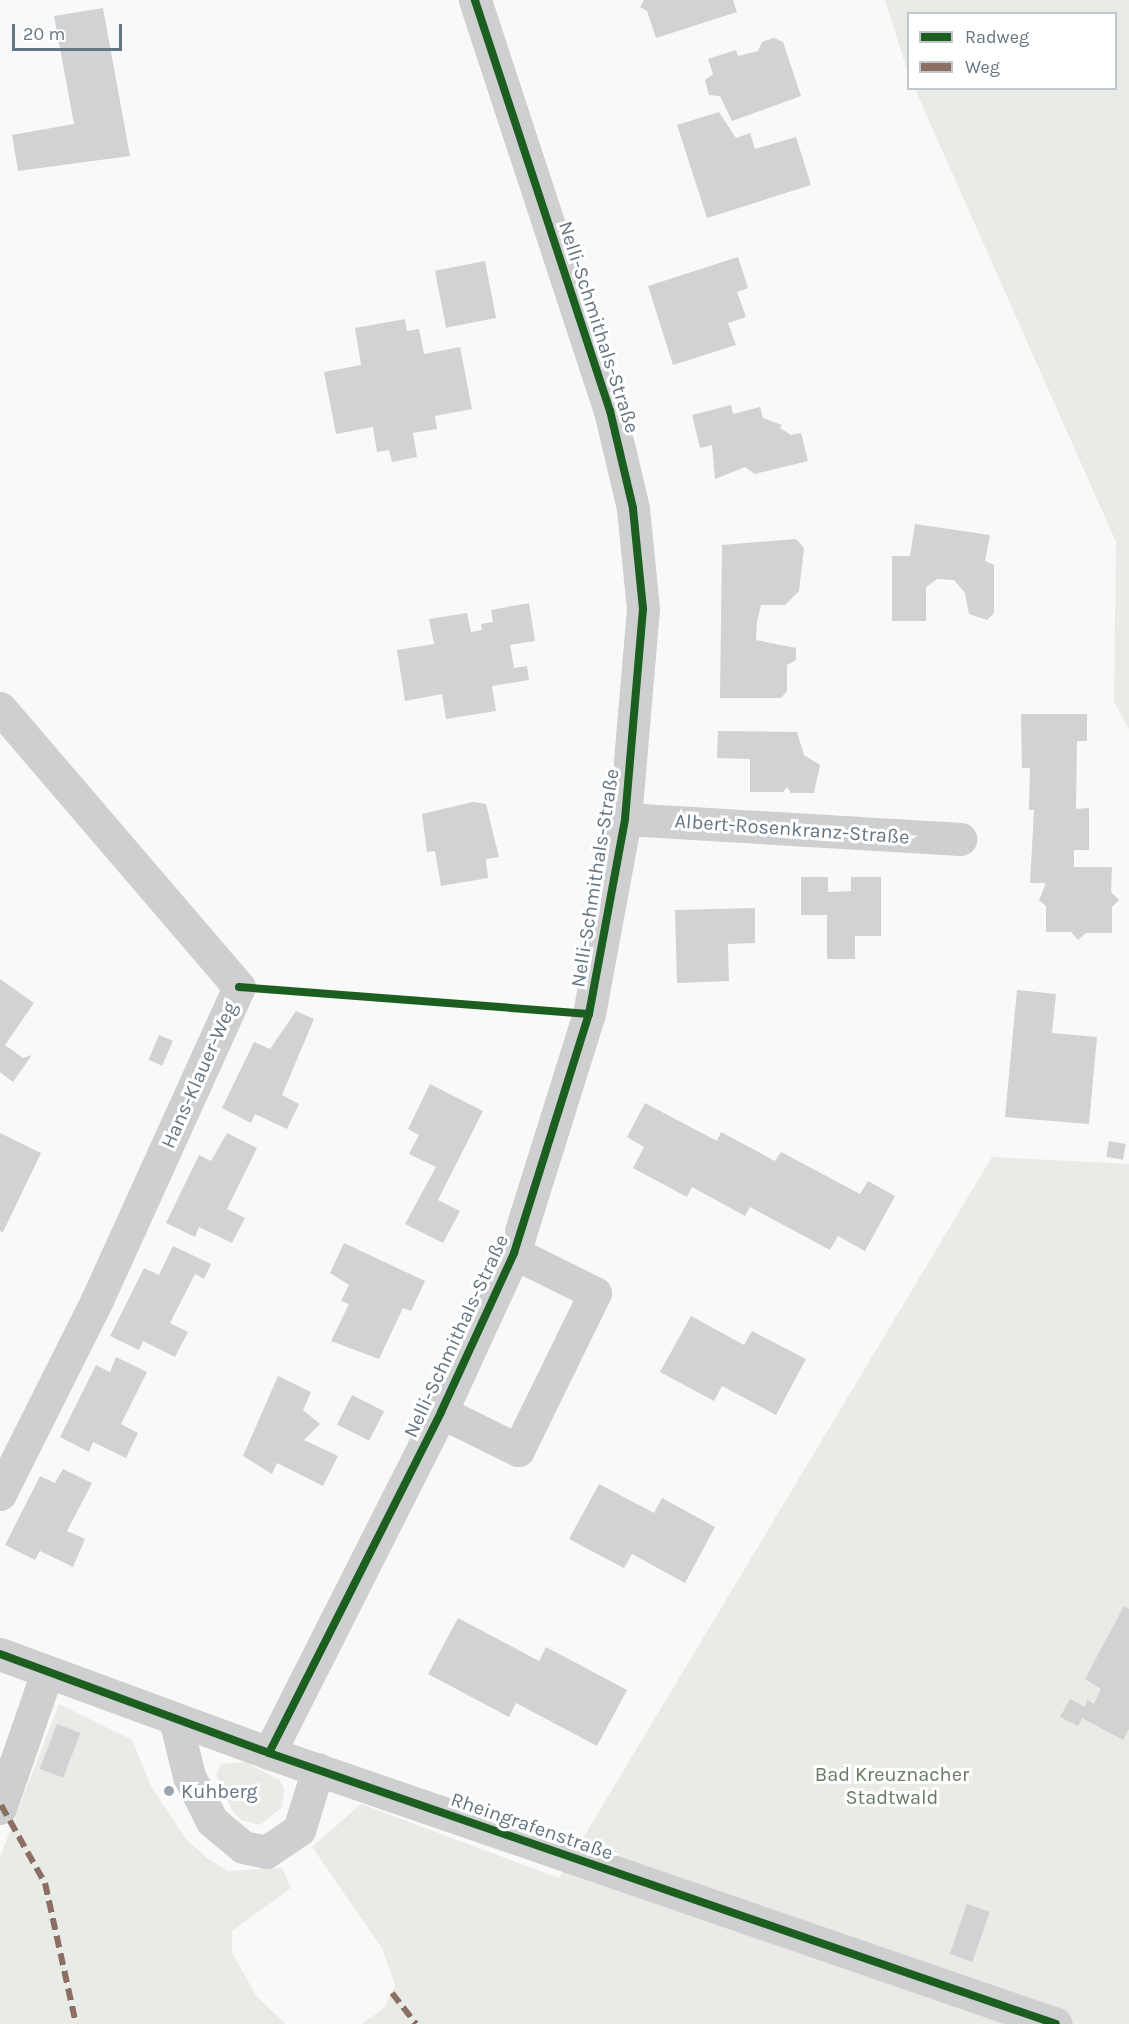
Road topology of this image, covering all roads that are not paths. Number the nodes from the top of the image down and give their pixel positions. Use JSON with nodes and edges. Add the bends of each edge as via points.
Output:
{"nodes":[{"id":1,"x":475,"y":0,"type":"edge"},
{"id":2,"x":0,"y":708,"type":"edge"},
{"id":3,"x":625,"y":819,"type":"junction"},
{"id":4,"x":960,"y":839,"type":"dead end"},
{"id":5,"x":514,"y":1253,"type":"junction"},
{"id":6,"x":441,"y":1412,"type":"junction"},
{"id":7,"x":0,"y":1494,"type":"edge"},
{"id":8,"x":0,"y":1654,"type":"edge"},
{"id":9,"x":47,"y":1672,"type":"junction"},
{"id":10,"x":175,"y":1719,"type":"junction"},
{"id":11,"x":269,"y":1754,"type":"junction"},
{"id":12,"x":318,"y":1769,"type":"junction"},
{"id":13,"x":0,"y":1808,"type":"edge"},
{"id":14,"x":1056,"y":2024,"type":"edge"}],
"edges":[{"from":1,"to":3,"type":"street","name":"Nelli-Schmithals-Straße","via":[[610,411],[633,508],[643,609]]},
{"from":2,"to":7,"type":"street","name":"Hans-Klauer-Weg","via":[[238,987],[97,1300]]},
{"from":3,"to":4,"type":"street","name":"Albert-Rosenkranz-Straße"},
{"from":3,"to":5,"type":"street","name":"Nelli-Schmithals-Straße","via":[[588,1014]]},
{"from":5,"to":6,"type":"street","name":"Nelli-Schmithals-Straße"},
{"from":5,"to":6,"type":"street","via":[[595,1293],[518,1450]]},
{"from":6,"to":11,"type":"street","name":"Nelli-Schmithals-Straße"},
{"from":8,"to":9,"type":"street","name":"Rheingrafenstraße"},
{"from":9,"to":10,"type":"street","name":"Rheingrafenstraße"},
{"from":9,"to":13,"type":"street"},
{"from":10,"to":11,"type":"street","name":"Rheingrafenstraße"},
{"from":10,"to":12,"type":"street","via":[[189,1776],[212,1821],[243,1847],[266,1852],[299,1830]]},
{"from":11,"to":12,"type":"street","name":"Rheingrafenstraße"},
{"from":12,"to":14,"type":"street","name":"Rheingrafenstraße"}]}
